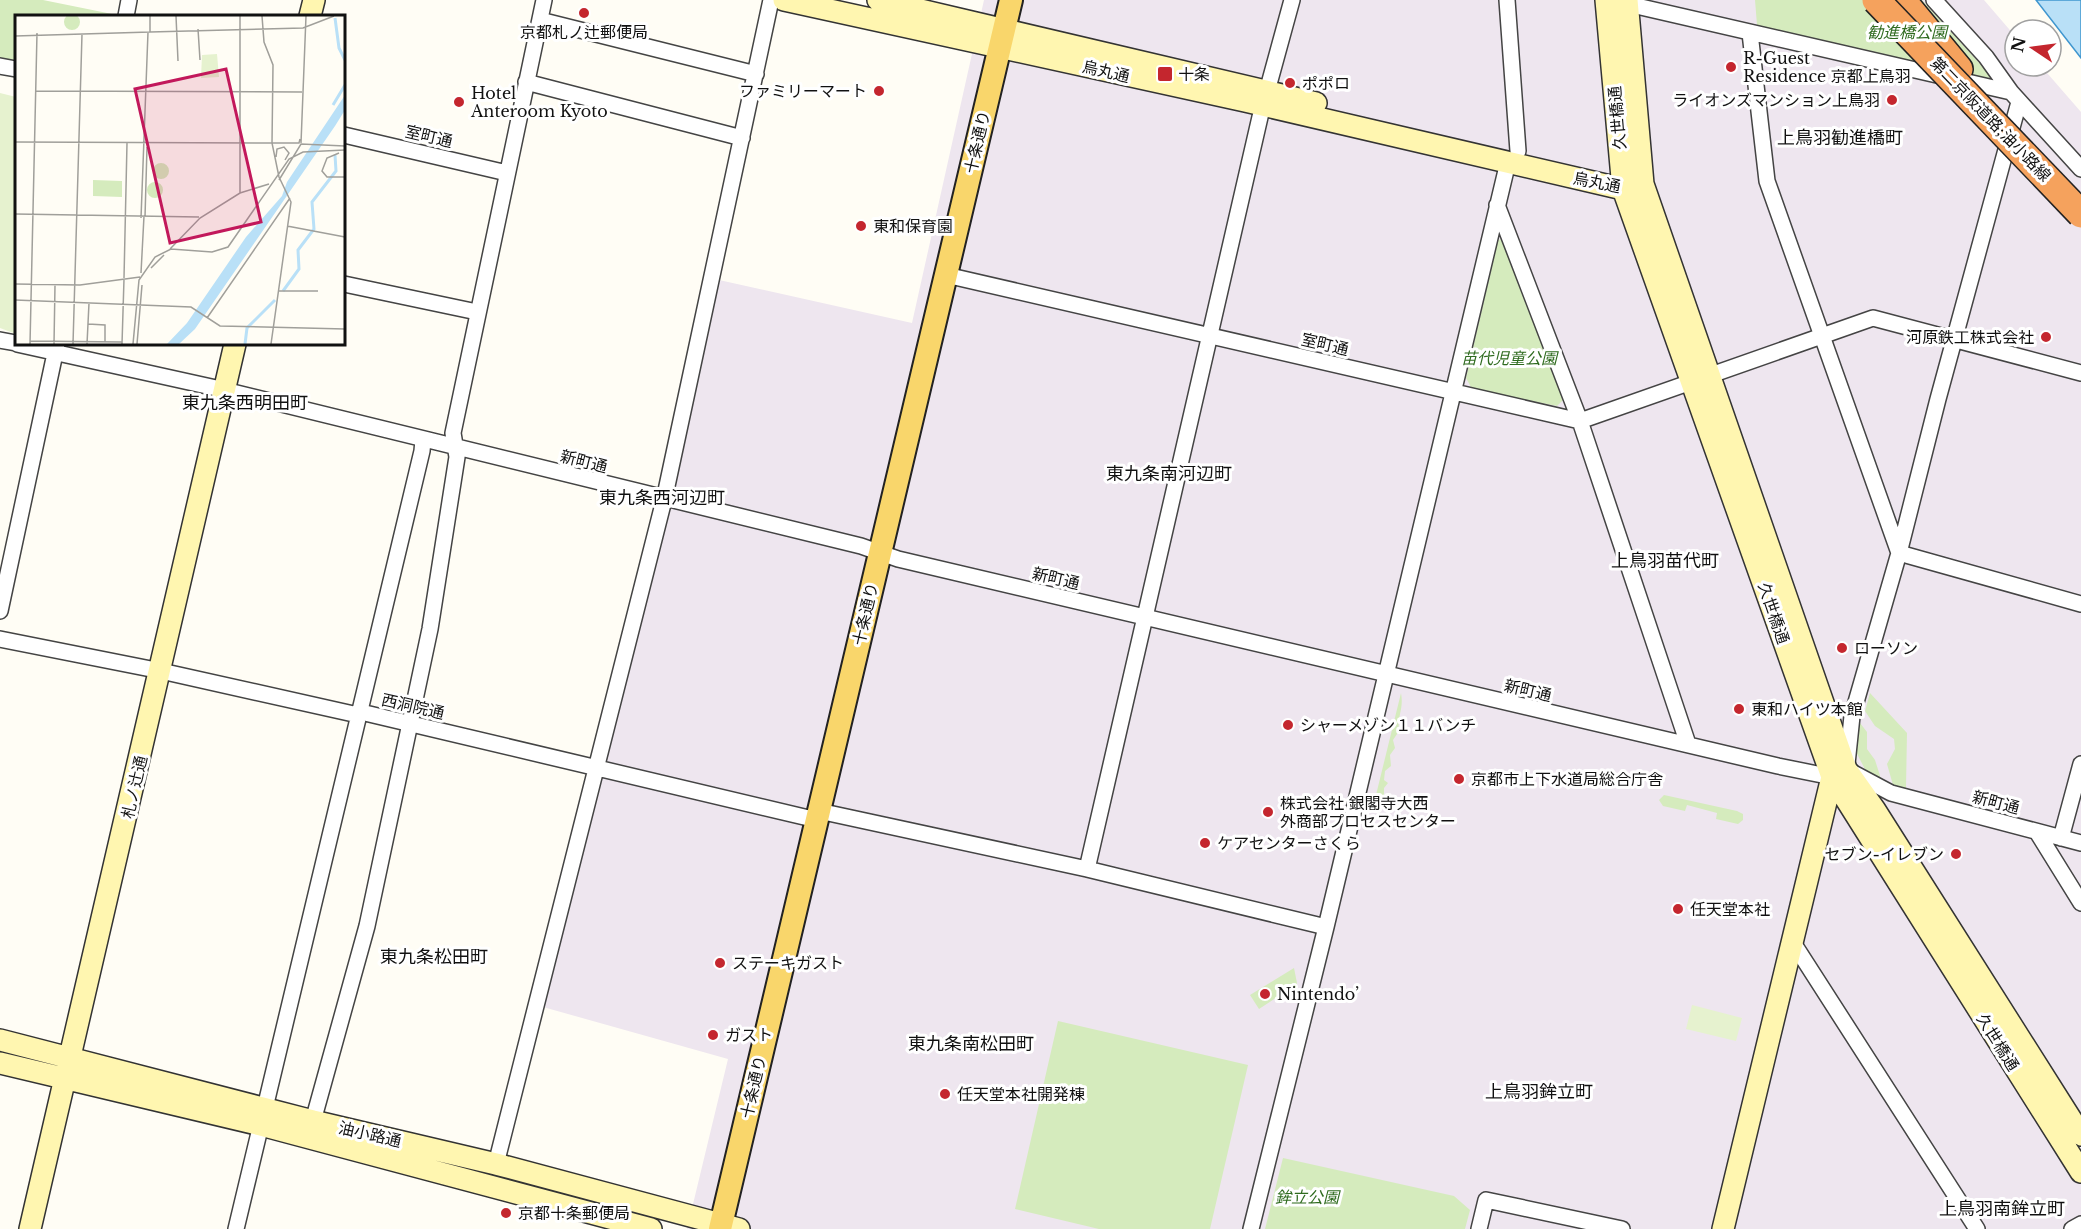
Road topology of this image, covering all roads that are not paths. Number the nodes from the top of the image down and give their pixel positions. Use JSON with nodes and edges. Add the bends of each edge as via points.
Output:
{"nodes":[{"id":1,"x":129,"y":0,"type":"edge"},
{"id":2,"x":314,"y":0,"type":"edge"},
{"id":3,"x":544,"y":0,"type":"edge"},
{"id":4,"x":771,"y":0,"type":"edge"},
{"id":5,"x":784,"y":0,"type":"edge"},
{"id":6,"x":878,"y":0,"type":"edge"},
{"id":7,"x":1011,"y":0,"type":"edge"},
{"id":8,"x":1292,"y":0,"type":"edge"},
{"id":9,"x":1507,"y":0,"type":"edge"},
{"id":10,"x":1876,"y":0,"type":"edge"},
{"id":11,"x":1889,"y":0,"type":"edge"},
{"id":12,"x":1902,"y":0,"type":"edge"},
{"id":13,"x":1934,"y":0,"type":"edge"},
{"id":14,"x":1618,"y":1,"type":"edge"},
{"id":15,"x":126,"y":15,"type":"edge"},
{"id":16,"x":310,"y":15,"type":"edge"},
{"id":17,"x":540,"y":20,"type":"junction"},
{"id":18,"x":1750,"y":33,"type":"junction"},
{"id":19,"x":1002,"y":39,"type":"junction"},
{"id":20,"x":0,"y":66,"type":"edge"},
{"id":21,"x":15,"y":69,"type":"edge"},
{"id":22,"x":1959,"y":69,"type":"junction"},
{"id":23,"x":756,"y":74,"type":"junction"},
{"id":24,"x":526,"y":82,"type":"junction"},
{"id":25,"x":2015,"y":97,"type":"junction"},
{"id":26,"x":1265,"y":99,"type":"junction"},
{"id":27,"x":345,"y":135,"type":"edge"},
{"id":28,"x":742,"y":138,"type":"junction"},
{"id":29,"x":1513,"y":157,"type":"junction"},
{"id":30,"x":2081,"y":169,"type":"edge"},
{"id":31,"x":507,"y":173,"type":"junction"},
{"id":32,"x":1629,"y":182,"type":"junction"},
{"id":33,"x":2081,"y":203,"type":"edge"},
{"id":34,"x":1497,"y":205,"type":"junction"},
{"id":35,"x":2081,"y":214,"type":"edge"},
{"id":36,"x":946,"y":275,"type":"junction"},
{"id":37,"x":345,"y":284,"type":"edge"},
{"id":38,"x":477,"y":312,"type":"junction"},
{"id":39,"x":1821,"y":335,"type":"junction"},
{"id":40,"x":1210,"y":336,"type":"junction"},
{"id":41,"x":1954,"y":339,"type":"junction"},
{"id":42,"x":0,"y":340,"type":"edge"},
{"id":43,"x":15,"y":343,"type":"edge"},
{"id":44,"x":36,"y":345,"type":"edge"},
{"id":45,"x":235,"y":345,"type":"edge"},
{"id":46,"x":56,"y":347,"type":"edge"},
{"id":47,"x":2081,"y":373,"type":"edge"},
{"id":48,"x":1700,"y":379,"type":"junction"},
{"id":49,"x":225,"y":392,"type":"junction"},
{"id":50,"x":1455,"y":393,"type":"junction"},
{"id":51,"x":1580,"y":421,"type":"junction"},
{"id":52,"x":423,"y":440,"type":"junction"},
{"id":53,"x":455,"y":448,"type":"junction"},
{"id":54,"x":663,"y":500,"type":"junction"},
{"id":55,"x":880,"y":553,"type":"junction"},
{"id":56,"x":1899,"y":553,"type":"junction"},
{"id":57,"x":2081,"y":604,"type":"edge"},
{"id":58,"x":0,"y":610,"type":"edge"},
{"id":59,"x":1145,"y":618,"type":"junction"},
{"id":60,"x":0,"y":639,"type":"edge"},
{"id":61,"x":161,"y":671,"type":"junction"},
{"id":62,"x":1386,"y":676,"type":"junction"},
{"id":63,"x":358,"y":715,"type":"junction"},
{"id":64,"x":409,"y":724,"type":"junction"},
{"id":65,"x":1688,"y":744,"type":"junction"},
{"id":66,"x":2081,"y":764,"type":"edge"},
{"id":67,"x":595,"y":766,"type":"junction"},
{"id":68,"x":1839,"y":773,"type":"junction"},
{"id":69,"x":818,"y":816,"type":"junction"},
{"id":70,"x":2037,"y":832,"type":"junction"},
{"id":71,"x":2061,"y":838,"type":"junction"},
{"id":72,"x":2081,"y":843,"type":"edge"},
{"id":73,"x":1087,"y":869,"type":"junction"},
{"id":74,"x":2081,"y":903,"type":"edge"},
{"id":75,"x":1326,"y":927,"type":"junction"},
{"id":76,"x":1792,"y":941,"type":"junction"},
{"id":77,"x":1988,"y":1008,"type":"junction"},
{"id":78,"x":0,"y":1040,"type":"edge"},
{"id":79,"x":70,"y":1058,"type":"junction"},
{"id":80,"x":0,"y":1064,"type":"edge"},
{"id":81,"x":65,"y":1081,"type":"junction"},
{"id":82,"x":263,"y":1116,"type":"junction"},
{"id":83,"x":313,"y":1121,"type":"junction"},
{"id":84,"x":2081,"y":1135,"type":"edge"},
{"id":85,"x":496,"y":1164,"type":"junction"},
{"id":86,"x":2081,"y":1172,"type":"edge"},
{"id":87,"x":2081,"y":1224,"type":"edge"},
{"id":88,"x":727,"y":1228,"type":"edge"},
{"id":89,"x":30,"y":1229,"type":"edge"},
{"id":90,"x":236,"y":1229,"type":"edge"},
{"id":91,"x":651,"y":1229,"type":"edge"},
{"id":92,"x":1251,"y":1229,"type":"edge"},
{"id":93,"x":1479,"y":1229,"type":"edge"},
{"id":94,"x":1623,"y":1229,"type":"edge"},
{"id":95,"x":1723,"y":1229,"type":"edge"},
{"id":96,"x":1977,"y":1229,"type":"edge"},
{"id":97,"x":2072,"y":1229,"type":"edge"}],
"edges":[{"from":1,"to":15,"type":"street"},
{"from":2,"to":16,"type":"street"},
{"from":3,"to":17,"type":"street"},
{"from":4,"to":23,"type":"street"},
{"from":5,"to":19,"type":"street","name":"烏丸通"},
{"from":6,"to":19,"type":"street","name":"烏丸通"},
{"from":7,"to":19,"type":"main road","name":"十条通り"},
{"from":8,"to":26,"type":"street"},
{"from":9,"to":29,"type":"street"},
{"from":10,"to":35,"type":"highway","name":"第二京阪道路;油小路線","bridge":true},
{"from":11,"to":22,"type":"highway","name":"第二京阪道路;油小路線"},
{"from":12,"to":22,"type":"highway"},
{"from":13,"to":25,"type":"street","via":[[1986,57]]},
{"from":14,"to":18,"type":"street"},
{"from":14,"to":32,"type":"street","name":"久世橋通"},
{"from":17,"to":23,"type":"street"},
{"from":17,"to":24,"type":"street"},
{"from":18,"to":25,"type":"street"},
{"from":18,"to":39,"type":"street","via":[[1767,181]]},
{"from":19,"to":26,"type":"street","name":"烏丸通"},
{"from":19,"to":36,"type":"main road","name":"十条通り"},
{"from":20,"to":21,"type":"street"},
{"from":22,"to":33,"type":"highway","name":"第二京阪道路;油小路線"},
{"from":23,"to":28,"type":"street"},
{"from":24,"to":28,"type":"street"},
{"from":24,"to":31,"type":"street"},
{"from":25,"to":30,"type":"street"},
{"from":25,"to":41,"type":"street"},
{"from":26,"to":29,"type":"street","name":"烏丸通"},
{"from":26,"to":40,"type":"street"},
{"from":27,"to":31,"type":"street","name":"室町通"},
{"from":28,"to":54,"type":"street"},
{"from":29,"to":32,"type":"street","name":"烏丸通"},
{"from":29,"to":34,"type":"street"},
{"from":31,"to":38,"type":"street"},
{"from":32,"to":48,"type":"street","name":"久世橋通"},
{"from":34,"to":50,"type":"street"},
{"from":34,"to":51,"type":"street"},
{"from":36,"to":40,"type":"street","name":"室町通"},
{"from":36,"to":55,"type":"main road","name":"十条通り"},
{"from":37,"to":38,"type":"street"},
{"from":38,"to":53,"type":"street","via":[[453,433]]},
{"from":39,"to":41,"type":"street","via":[[1873,318]]},
{"from":39,"to":48,"type":"street"},
{"from":39,"to":56,"type":"street"},
{"from":40,"to":50,"type":"street","name":"室町通"},
{"from":40,"to":59,"type":"street"},
{"from":41,"to":47,"type":"street"},
{"from":41,"to":56,"type":"street"},
{"from":42,"to":43,"type":"street","name":"新町通"},
{"from":44,"to":46,"type":"street","name":"新町通"},
{"from":45,"to":49,"type":"street","name":"札ノ辻通"},
{"from":46,"to":49,"type":"street","name":"新町通"},
{"from":46,"to":58,"type":"street"},
{"from":48,"to":51,"type":"street"},
{"from":48,"to":68,"type":"street","name":"久世橋通"},
{"from":49,"to":52,"type":"street","name":"新町通"},
{"from":49,"to":61,"type":"street","name":"札ノ辻通"},
{"from":50,"to":51,"type":"street","name":"室町通"},
{"from":50,"to":62,"type":"street"},
{"from":51,"to":65,"type":"street"},
{"from":52,"to":53,"type":"street","name":"新町通"},
{"from":52,"to":63,"type":"street"},
{"from":53,"to":54,"type":"street","name":"新町通"},
{"from":53,"to":64,"type":"street","via":[[446,537]]},
{"from":54,"to":55,"type":"street","name":"新町通"},
{"from":54,"to":67,"type":"street"},
{"from":55,"to":59,"type":"street","name":"新町通"},
{"from":55,"to":69,"type":"main road","name":"十条通り"},
{"from":56,"to":57,"type":"street"},
{"from":56,"to":68,"type":"street","via":[[1851,716]]},
{"from":59,"to":62,"type":"street","name":"新町通"},
{"from":59,"to":73,"type":"street"},
{"from":60,"to":61,"type":"street","name":"西洞院通"},
{"from":61,"to":63,"type":"street","name":"西洞院通"},
{"from":61,"to":79,"type":"street","name":"札ノ辻通"},
{"from":62,"to":65,"type":"street","name":"新町通"},
{"from":62,"to":75,"type":"street"},
{"from":63,"to":64,"type":"street","name":"西洞院通","via":[[365,713]]},
{"from":63,"to":82,"type":"street"},
{"from":64,"to":67,"type":"street","name":"西洞院通"},
{"from":64,"to":83,"type":"street","via":[[367,926]]},
{"from":65,"to":68,"type":"street","name":"新町通"},
{"from":66,"to":71,"type":"street"},
{"from":67,"to":69,"type":"street","name":"西洞院通"},
{"from":67,"to":85,"type":"street"},
{"from":68,"to":70,"type":"street","name":"新町通","via":[[1891,793]]},
{"from":68,"to":76,"type":"street"},
{"from":68,"to":77,"type":"street","name":"久世橋通","via":[[1875,810]]},
{"from":69,"to":73,"type":"street","name":"西洞院通"},
{"from":69,"to":88,"type":"main road","name":"十条通り"},
{"from":70,"to":71,"type":"street","name":"新町通"},
{"from":70,"to":74,"type":"street"},
{"from":71,"to":72,"type":"street","name":"新町通"},
{"from":73,"to":75,"type":"street","name":"西洞院通"},
{"from":75,"to":92,"type":"street"},
{"from":76,"to":95,"type":"street"},
{"from":76,"to":96,"type":"street"},
{"from":77,"to":84,"type":"street","name":"久世橋通"},
{"from":77,"to":86,"type":"street","name":"久世橋通"},
{"from":78,"to":79,"type":"street","name":"油小路通"},
{"from":79,"to":81,"type":"street","name":"札ノ辻通"},
{"from":79,"to":82,"type":"street","name":"油小路通"},
{"from":80,"to":81,"type":"street","name":"油小路通"},
{"from":81,"to":82,"type":"street","name":"油小路通"},
{"from":81,"to":89,"type":"street","name":"札ノ辻通"},
{"from":82,"to":83,"type":"street","name":"油小路通"},
{"from":82,"to":90,"type":"street"},
{"from":82,"to":91,"type":"street","name":"油小路通"},
{"from":83,"to":85,"type":"street","name":"油小路通"},
{"from":85,"to":88,"type":"street","name":"油小路通"},
{"from":87,"to":97,"type":"street"},
{"from":93,"to":94,"type":"street","via":[[1486,1200]]}]}
